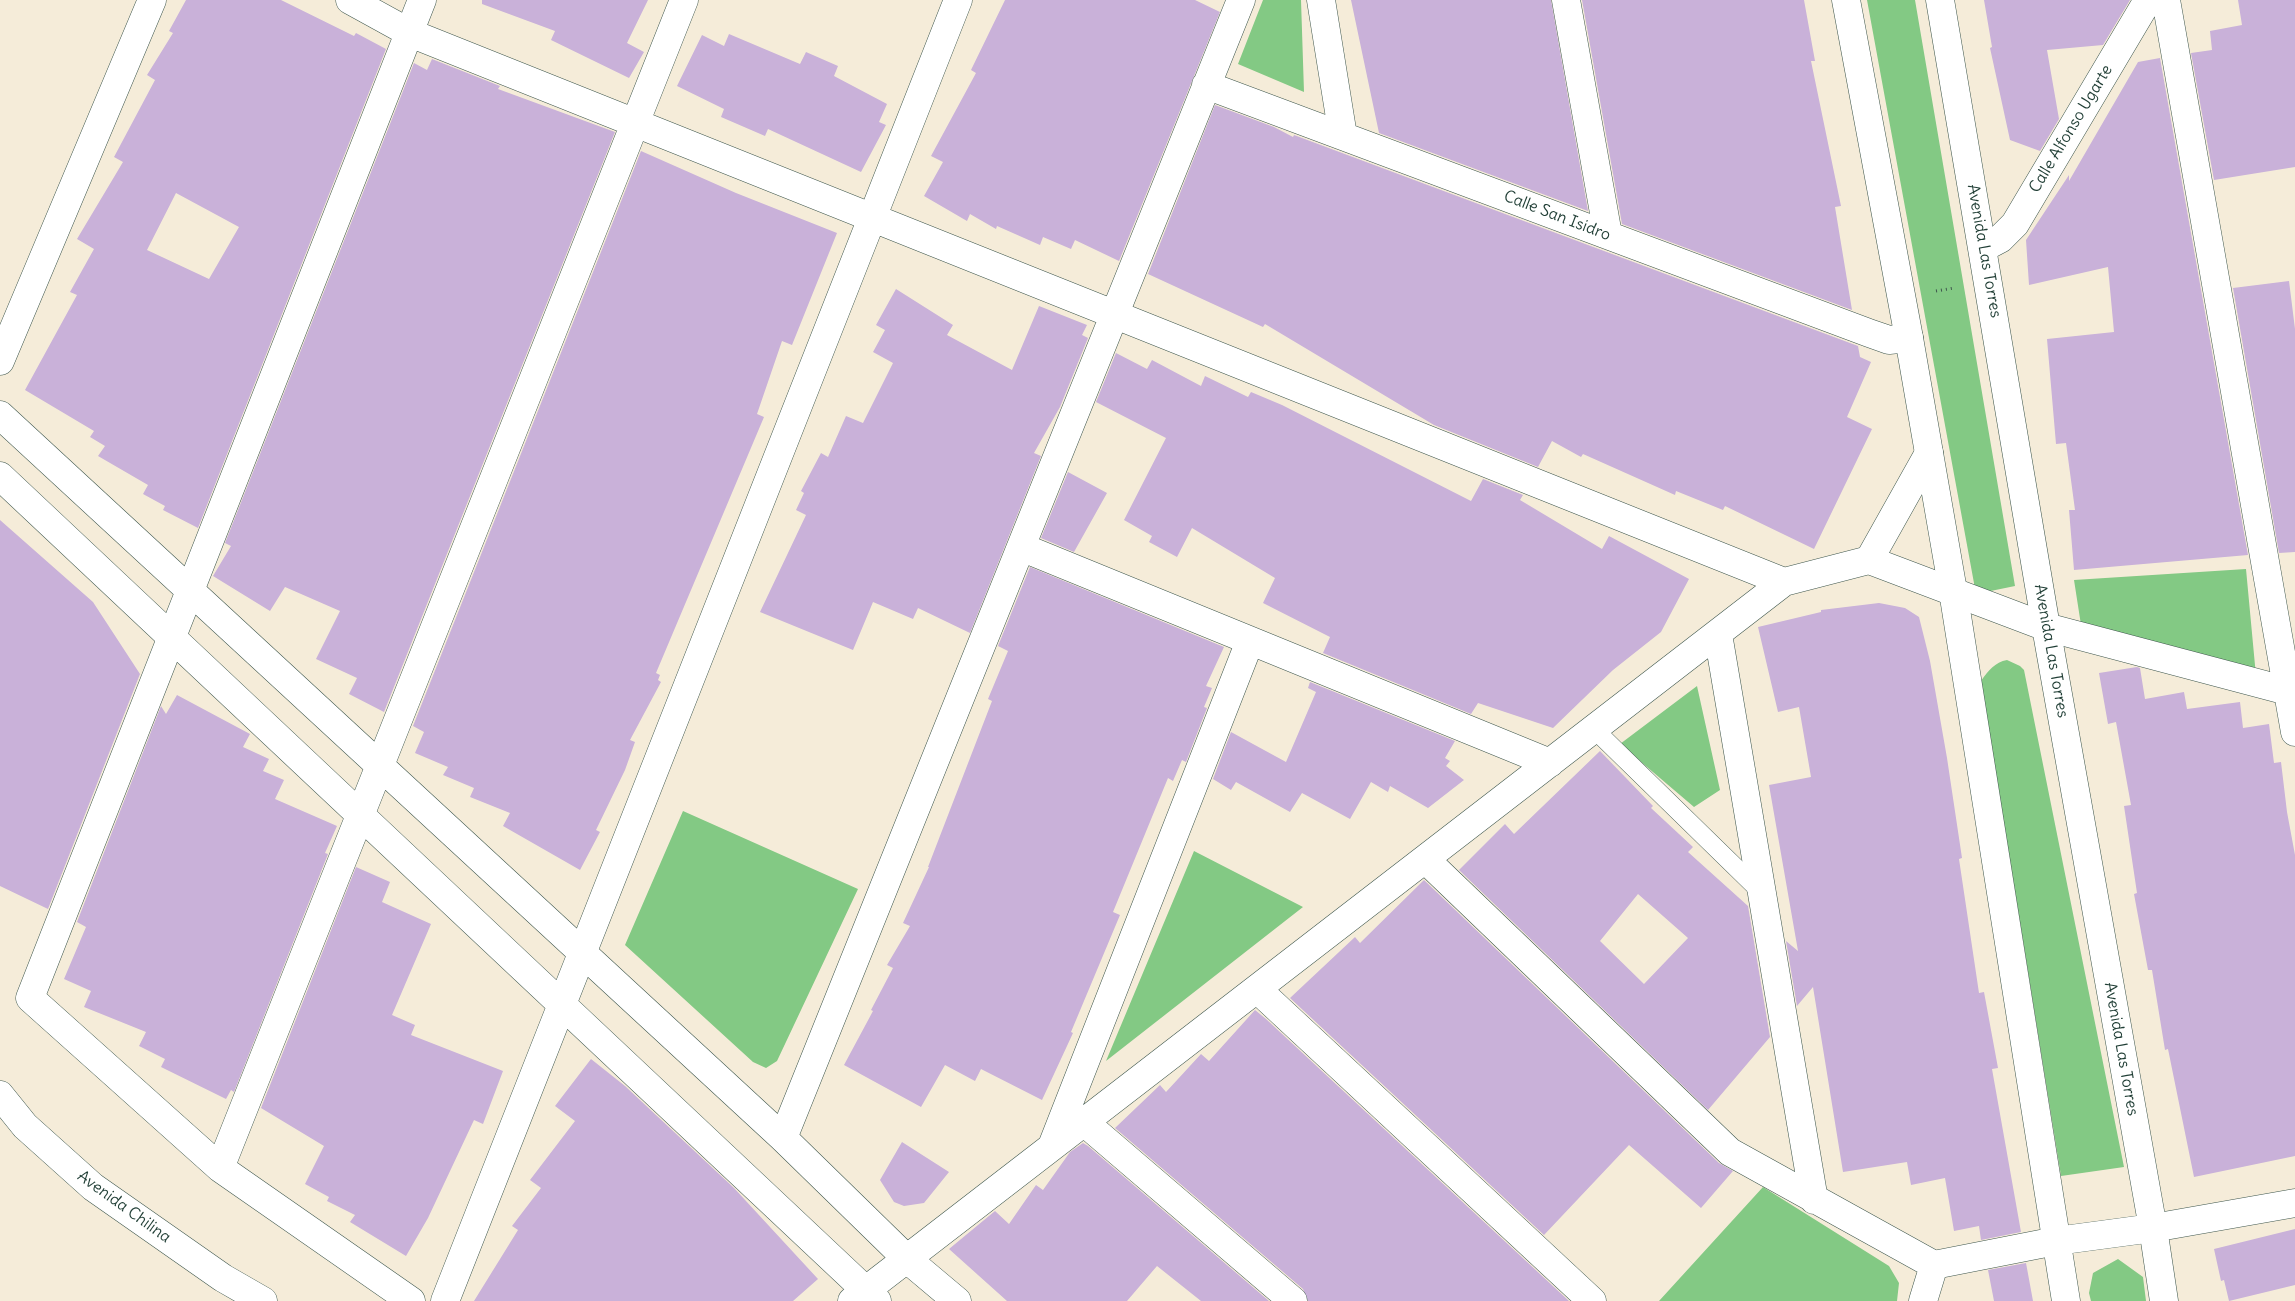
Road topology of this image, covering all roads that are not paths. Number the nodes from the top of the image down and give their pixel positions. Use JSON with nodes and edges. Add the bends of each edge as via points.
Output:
{"nodes":[{"id":1,"x":152,"y":0,"type":"edge"},
{"id":2,"x":350,"y":0,"type":"edge"},
{"id":3,"x":422,"y":0,"type":"edge"},
{"id":4,"x":684,"y":0,"type":"edge"},
{"id":5,"x":958,"y":0,"type":"edge"},
{"id":6,"x":1241,"y":0,"type":"edge"},
{"id":7,"x":1321,"y":0,"type":"edge"},
{"id":8,"x":1566,"y":0,"type":"edge"},
{"id":9,"x":1846,"y":0,"type":"edge"},
{"id":10,"x":1940,"y":0,"type":"edge"},
{"id":11,"x":2148,"y":0,"type":"edge"},
{"id":12,"x":2166,"y":0,"type":"edge"},
{"id":13,"x":410,"y":33,"type":"junction"},
{"id":14,"x":1206,"y":85,"type":"junction"},
{"id":15,"x":635,"y":122,"type":"junction"},
{"id":16,"x":1342,"y":136,"type":"junction"},
{"id":17,"x":872,"y":217,"type":"junction"},
{"id":18,"x":1608,"y":236,"type":"junction"},
{"id":19,"x":1983,"y":248,"type":"junction"},
{"id":20,"x":1114,"y":314,"type":"junction"},
{"id":21,"x":1909,"y":338,"type":"junction"},
{"id":22,"x":0,"y":362,"type":"edge"},
{"id":23,"x":0,"y":415,"type":"edge"},
{"id":24,"x":1929,"y":453,"type":"junction"},
{"id":25,"x":0,"y":476,"type":"edge"},
{"id":26,"x":1021,"y":547,"type":"junction"},
{"id":27,"x":1869,"y":560,"type":"junction"},
{"id":28,"x":1784,"y":582,"type":"junction"},
{"id":29,"x":190,"y":591,"type":"junction"},
{"id":30,"x":1953,"y":591,"type":"junction"},
{"id":31,"x":2046,"y":627,"type":"junction"},
{"id":32,"x":1718,"y":634,"type":"junction"},
{"id":33,"x":172,"y":638,"type":"junction"},
{"id":34,"x":1250,"y":641,"type":"junction"},
{"id":35,"x":2291,"y":692,"type":"edge"},
{"id":36,"x":1594,"y":729,"type":"junction"},
{"id":37,"x":2295,"y":732,"type":"edge"},
{"id":38,"x":1550,"y":763,"type":"junction"},
{"id":39,"x":379,"y":766,"type":"junction"},
{"id":40,"x":360,"y":815,"type":"junction"},
{"id":41,"x":1425,"y":859,"type":"junction"},
{"id":42,"x":1762,"y":893,"type":"junction"},
{"id":43,"x":582,"y":952,"type":"junction"},
{"id":44,"x":1257,"y":989,"type":"junction"},
{"id":45,"x":562,"y":1004,"type":"junction"},
{"id":46,"x":0,"y":1095,"type":"edge"},
{"id":47,"x":13,"y":1122,"type":"edge"},
{"id":48,"x":1084,"y":1122,"type":"junction"},
{"id":49,"x":783,"y":1138,"type":"junction"},
{"id":50,"x":1051,"y":1148,"type":"junction"},
{"id":51,"x":220,"y":1168,"type":"junction"},
{"id":52,"x":1814,"y":1200,"type":"junction"},
{"id":53,"x":2295,"y":1202,"type":"edge"},
{"id":54,"x":2153,"y":1228,"type":"junction"},
{"id":55,"x":2056,"y":1241,"type":"junction"},
{"id":56,"x":907,"y":1259,"type":"junction"},
{"id":57,"x":1934,"y":1265,"type":"junction"},
{"id":58,"x":865,"y":1297,"type":"edge"},
{"id":59,"x":263,"y":1301,"type":"edge"},
{"id":60,"x":411,"y":1301,"type":"edge"},
{"id":61,"x":444,"y":1301,"type":"edge"},
{"id":62,"x":957,"y":1301,"type":"edge"},
{"id":63,"x":1293,"y":1301,"type":"edge"},
{"id":64,"x":1592,"y":1301,"type":"edge"},
{"id":65,"x":1923,"y":1301,"type":"edge"},
{"id":66,"x":2066,"y":1301,"type":"edge"},
{"id":67,"x":2164,"y":1301,"type":"edge"}],
"edges":[{"from":1,"to":22,"type":"street"},
{"from":2,"to":13,"type":"street"},
{"from":3,"to":13,"type":"street"},
{"from":4,"to":15,"type":"street"},
{"from":5,"to":17,"type":"street"},
{"from":6,"to":14,"type":"street"},
{"from":7,"to":16,"type":"street"},
{"from":8,"to":18,"type":"street"},
{"from":9,"to":21,"type":"street"},
{"from":10,"to":19,"type":"street","name":"Avenida Las Torres"},
{"from":11,"to":19,"type":"street","name":"Calle Alfonso Ugarte","via":[[2015,224],[2000,239]]},
{"from":12,"to":35,"type":"street"},
{"from":13,"to":15,"type":"street"},
{"from":13,"to":29,"type":"street"},
{"from":14,"to":16,"type":"street","name":"Calle San Isidro"},
{"from":14,"to":20,"type":"street"},
{"from":15,"to":17,"type":"street"},
{"from":15,"to":39,"type":"street"},
{"from":16,"to":18,"type":"street","name":"Calle San Isidro"},
{"from":17,"to":20,"type":"street"},
{"from":17,"to":43,"type":"street"},
{"from":18,"to":21,"type":"street","name":"Calle San Isidro","via":[[1869,333],[1890,340]]},
{"from":19,"to":31,"type":"street","name":"Avenida Las Torres"},
{"from":20,"to":26,"type":"street"},
{"from":20,"to":28,"type":"street"},
{"from":21,"to":24,"type":"street"},
{"from":23,"to":29,"type":"street"},
{"from":24,"to":27,"type":"street"},
{"from":24,"to":30,"type":"street"},
{"from":25,"to":33,"type":"street"},
{"from":26,"to":34,"type":"street"},
{"from":26,"to":49,"type":"street"},
{"from":27,"to":28,"type":"street"},
{"from":27,"to":30,"type":"street"},
{"from":28,"to":32,"type":"street"},
{"from":29,"to":33,"type":"street"},
{"from":29,"to":39,"type":"street"},
{"from":30,"to":31,"type":"street"},
{"from":30,"to":55,"type":"street"},
{"from":31,"to":35,"type":"street"},
{"from":31,"to":54,"type":"street","name":"Avenida Las Torres"},
{"from":32,"to":36,"type":"street"},
{"from":32,"to":42,"type":"street"},
{"from":33,"to":40,"type":"street"},
{"from":33,"to":51,"type":"street","via":[[30,998]]},
{"from":34,"to":38,"type":"street"},
{"from":34,"to":50,"type":"street"},
{"from":35,"to":37,"type":"street"},
{"from":36,"to":38,"type":"street"},
{"from":36,"to":42,"type":"lane"},
{"from":38,"to":41,"type":"street"},
{"from":39,"to":40,"type":"street"},
{"from":39,"to":43,"type":"street"},
{"from":40,"to":45,"type":"street"},
{"from":40,"to":51,"type":"street"},
{"from":41,"to":44,"type":"street"},
{"from":41,"to":52,"type":"street","via":[[1730,1152]]},
{"from":42,"to":52,"type":"street"},
{"from":43,"to":45,"type":"street"},
{"from":43,"to":49,"type":"street"},
{"from":44,"to":48,"type":"street"},
{"from":44,"to":64,"type":"street"},
{"from":45,"to":58,"type":"street"},
{"from":45,"to":61,"type":"street"},
{"from":46,"to":47,"type":"street","name":"Avenida Chilina"},
{"from":47,"to":59,"type":"street","name":"Avenida Chilina","via":[[93,1187],[223,1278]]},
{"from":48,"to":50,"type":"street"},
{"from":48,"to":63,"type":"street"},
{"from":49,"to":56,"type":"street"},
{"from":50,"to":56,"type":"street"},
{"from":51,"to":60,"type":"street"},
{"from":52,"to":57,"type":"street"},
{"from":53,"to":54,"type":"street"},
{"from":54,"to":55,"type":"street"},
{"from":54,"to":67,"type":"street","name":"Avenida Las Torres"},
{"from":55,"to":57,"type":"street"},
{"from":55,"to":66,"type":"street"},
{"from":56,"to":58,"type":"street"},
{"from":56,"to":62,"type":"street"},
{"from":57,"to":65,"type":"street"}]}
